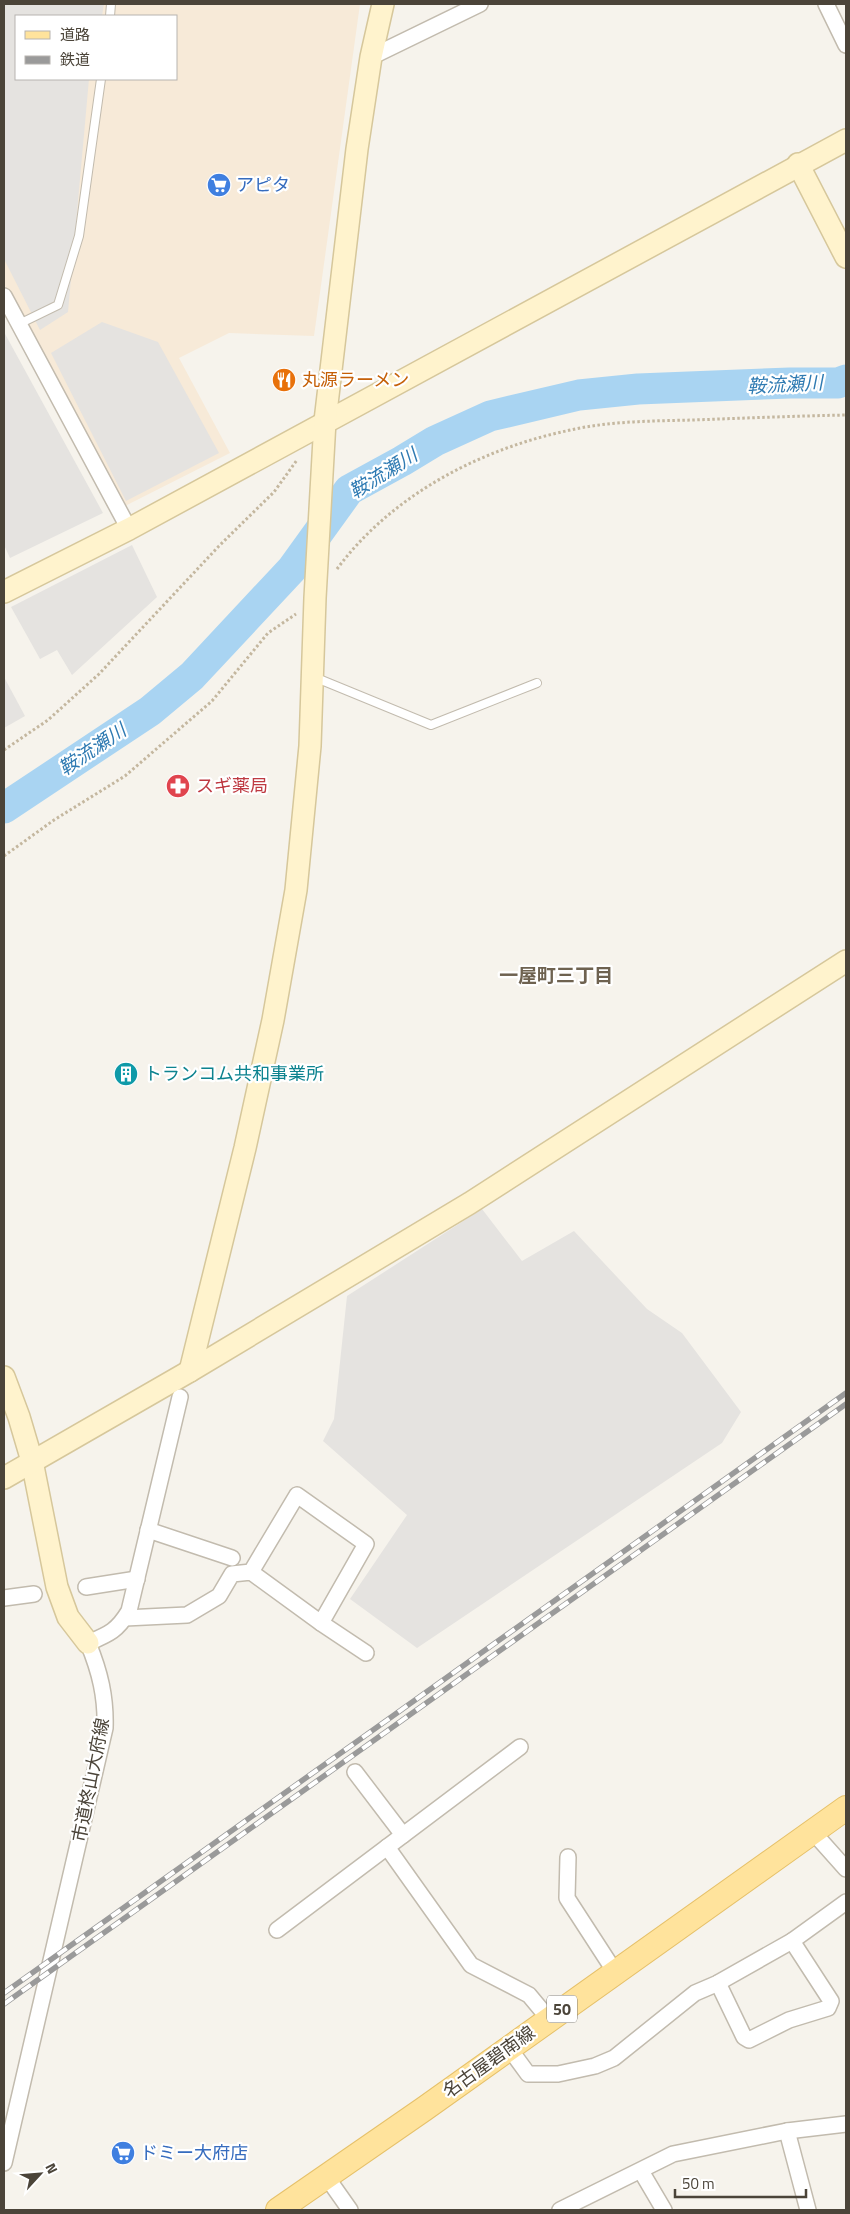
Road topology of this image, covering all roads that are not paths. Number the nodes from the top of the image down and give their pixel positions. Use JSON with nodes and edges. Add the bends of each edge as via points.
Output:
{"nodes":[{"id":1,"x":381,"y":4,"type":"edge"},
{"id":2,"x":480,"y":4,"type":"edge"},
{"id":3,"x":826,"y":4,"type":"edge"},
{"id":4,"x":846,"y":45,"type":"edge"},
{"id":5,"x":371,"y":57,"type":"junction"},
{"id":6,"x":101,"y":80,"type":"edge"},
{"id":7,"x":846,"y":140,"type":"edge"},
{"id":8,"x":798,"y":164,"type":"junction"},
{"id":9,"x":846,"y":257,"type":"edge"},
{"id":10,"x":4,"y":296,"type":"edge"},
{"id":11,"x":19,"y":324,"type":"junction"},
{"id":12,"x":325,"y":422,"type":"junction"},
{"id":13,"x":129,"y":529,"type":"junction"},
{"id":14,"x":4,"y":592,"type":"edge"},
{"id":15,"x":312,"y":676,"type":"junction"},
{"id":16,"x":537,"y":683,"type":"dead end"},
{"id":17,"x":846,"y":961,"type":"edge"},
{"id":18,"x":190,"y":1371,"type":"junction"},
{"id":19,"x":4,"y":1376,"type":"edge"},
{"id":20,"x":180,"y":1397,"type":"dead end"},
{"id":21,"x":32,"y":1461,"type":"junction"},
{"id":22,"x":4,"y":1478,"type":"edge"},
{"id":23,"x":148,"y":1530,"type":"junction"},
{"id":24,"x":232,"y":1558,"type":"dead end"},
{"id":25,"x":251,"y":1572,"type":"junction"},
{"id":26,"x":137,"y":1579,"type":"junction"},
{"id":27,"x":86,"y":1587,"type":"dead end"},
{"id":28,"x":34,"y":1594,"type":"dead end"},
{"id":29,"x":4,"y":1598,"type":"edge"},
{"id":30,"x":125,"y":1618,"type":"junction"},
{"id":31,"x":321,"y":1623,"type":"junction"},
{"id":32,"x":88,"y":1643,"type":"junction"},
{"id":33,"x":366,"y":1653,"type":"dead end"},
{"id":34,"x":520,"y":1747,"type":"dead end"},
{"id":35,"x":354,"y":1772,"type":"dead end"},
{"id":36,"x":846,"y":1808,"type":"edge"},
{"id":37,"x":813,"y":1832,"type":"junction"},
{"id":38,"x":403,"y":1835,"type":"junction"},
{"id":39,"x":387,"y":1847,"type":"junction"},
{"id":40,"x":568,"y":1857,"type":"dead end"},
{"id":41,"x":846,"y":1869,"type":"edge"},
{"id":42,"x":846,"y":1902,"type":"edge"},
{"id":43,"x":277,"y":1930,"type":"dead end"},
{"id":44,"x":792,"y":1941,"type":"junction"},
{"id":45,"x":615,"y":1972,"type":"junction"},
{"id":46,"x":718,"y":1982,"type":"junction"},
{"id":47,"x":549,"y":2019,"type":"junction"},
{"id":48,"x":510,"y":2048,"type":"junction"},
{"id":49,"x":846,"y":2124,"type":"edge"},
{"id":50,"x":787,"y":2131,"type":"junction"},
{"id":51,"x":4,"y":2163,"type":"edge"},
{"id":52,"x":641,"y":2171,"type":"junction"},
{"id":53,"x":326,"y":2176,"type":"junction"},
{"id":54,"x":278,"y":2210,"type":"edge"},
{"id":55,"x":350,"y":2210,"type":"edge"},
{"id":56,"x":560,"y":2210,"type":"edge"},
{"id":57,"x":664,"y":2210,"type":"edge"},
{"id":58,"x":808,"y":2210,"type":"edge"}],
"edges":[{"from":1,"to":5,"type":"street"},
{"from":2,"to":5,"type":"street"},
{"from":3,"to":4,"type":"street"},
{"from":5,"to":12,"type":"street"},
{"from":6,"to":11,"type":"lane","via":[[79,236],[58,305]]},
{"from":7,"to":8,"type":"street"},
{"from":8,"to":9,"type":"street"},
{"from":8,"to":12,"type":"street"},
{"from":10,"to":11,"type":"street"},
{"from":11,"to":13,"type":"street"},
{"from":12,"to":13,"type":"street"},
{"from":12,"to":15,"type":"street"},
{"from":13,"to":14,"type":"street"},
{"from":15,"to":16,"type":"lane","via":[[431,725]]},
{"from":15,"to":18,"type":"street","via":[[310,746],[296,890],[273,1020],[245,1148]]},
{"from":17,"to":18,"type":"street","via":[[470,1204]]},
{"from":18,"to":21,"type":"street"},
{"from":19,"to":21,"type":"street","name":"市道柊山大府線"},
{"from":20,"to":23,"type":"street"},
{"from":21,"to":22,"type":"street"},
{"from":21,"to":32,"type":"street","name":"市道柊山大府線","via":[[57,1587],[68,1617]]},
{"from":23,"to":24,"type":"street"},
{"from":23,"to":26,"type":"street"},
{"from":25,"to":30,"type":"street","via":[[232,1574],[219,1596],[188,1614]]},
{"from":25,"to":31,"type":"street"},
{"from":25,"to":31,"type":"street","via":[[297,1495],[366,1544]]},
{"from":26,"to":27,"type":"street"},
{"from":26,"to":30,"type":"street"},
{"from":28,"to":29,"type":"street"},
{"from":30,"to":32,"type":"street","via":[[114,1632]]},
{"from":31,"to":33,"type":"street"},
{"from":32,"to":51,"type":"street","name":"市道柊山大府線","via":[[106,1702],[105,1728]]},
{"from":34,"to":38,"type":"street"},
{"from":35,"to":38,"type":"street"},
{"from":36,"to":37,"type":"main road","name":"名古屋碧南線","number":"50"},
{"from":37,"to":41,"type":"street"},
{"from":37,"to":45,"type":"main road","name":"名古屋碧南線","number":"50"},
{"from":38,"to":39,"type":"street"},
{"from":39,"to":43,"type":"street"},
{"from":39,"to":47,"type":"street","via":[[471,1965],[529,1996]]},
{"from":40,"to":45,"type":"street","via":[[567,1898]]},
{"from":42,"to":44,"type":"street"},
{"from":44,"to":46,"type":"street"},
{"from":44,"to":46,"type":"street","via":[[831,2001],[828,2008],[789,2020],[749,2040],[744,2037]]},
{"from":45,"to":47,"type":"main road","name":"名古屋碧南線","number":"50"},
{"from":46,"to":48,"type":"street","via":[[695,1993],[614,2058],[595,2066],[558,2074],[528,2074]]},
{"from":47,"to":48,"type":"main road","name":"名古屋碧南線","number":"50"},
{"from":48,"to":53,"type":"main road","name":"名古屋碧南線","number":"50"},
{"from":49,"to":50,"type":"street"},
{"from":50,"to":52,"type":"street","via":[[673,2154]]},
{"from":50,"to":58,"type":"street"},
{"from":52,"to":56,"type":"street"},
{"from":52,"to":57,"type":"street"},
{"from":53,"to":54,"type":"main road","name":"名古屋碧南線","number":"50"},
{"from":53,"to":55,"type":"street"}]}
